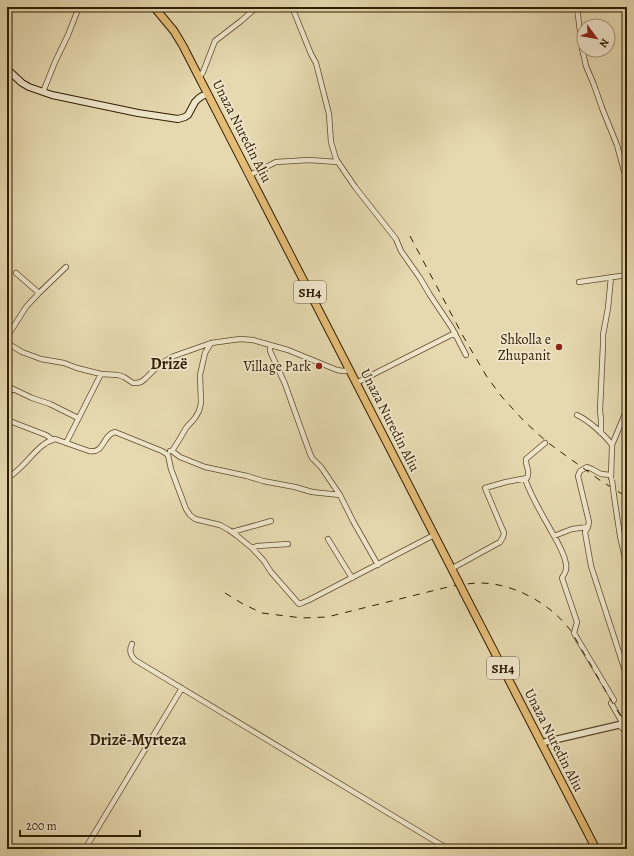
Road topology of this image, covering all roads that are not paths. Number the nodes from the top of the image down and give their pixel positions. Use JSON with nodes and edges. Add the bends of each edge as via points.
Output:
{"nodes":[{"id":1,"x":79,"y":7,"type":"edge"},
{"id":2,"x":154,"y":7,"type":"edge"},
{"id":3,"x":258,"y":7,"type":"edge"},
{"id":4,"x":292,"y":7,"type":"edge"},
{"id":5,"x":577,"y":7,"type":"edge"},
{"id":6,"x":7,"y":69,"type":"edge"},
{"id":7,"x":199,"y":77,"type":"junction"},
{"id":8,"x":43,"y":92,"type":"junction"},
{"id":9,"x":208,"y":94,"type":"junction"},
{"id":10,"x":337,"y":162,"type":"junction"},
{"id":11,"x":250,"y":175,"type":"junction"},
{"id":12,"x":627,"y":182,"type":"edge"},
{"id":13,"x":66,"y":267,"type":"dead end"},
{"id":14,"x":16,"y":273,"type":"dead end"},
{"id":15,"x":627,"y":275,"type":"edge"},
{"id":16,"x":611,"y":277,"type":"junction"},
{"id":17,"x":579,"y":282,"type":"dead end"},
{"id":18,"x":39,"y":293,"type":"junction"},
{"id":19,"x":455,"y":334,"type":"junction"},
{"id":20,"x":7,"y":337,"type":"edge"},
{"id":21,"x":7,"y":343,"type":"edge"},
{"id":22,"x":211,"y":343,"type":"junction"},
{"id":23,"x":270,"y":345,"type":"junction"},
{"id":24,"x":466,"y":355,"type":"dead end"},
{"id":25,"x":350,"y":370,"type":"junction"},
{"id":26,"x":101,"y":374,"type":"junction"},
{"id":27,"x":356,"y":383,"type":"junction"},
{"id":28,"x":7,"y":399,"type":"edge"},
{"id":29,"x":627,"y":409,"type":"edge"},
{"id":30,"x":577,"y":415,"type":"dead end"},
{"id":31,"x":78,"y":418,"type":"junction"},
{"id":32,"x":7,"y":420,"type":"edge"},
{"id":33,"x":601,"y":433,"type":"junction"},
{"id":34,"x":53,"y":440,"type":"junction"},
{"id":35,"x":66,"y":443,"type":"junction"},
{"id":36,"x":545,"y":443,"type":"dead end"},
{"id":37,"x":612,"y":445,"type":"junction"},
{"id":38,"x":172,"y":451,"type":"junction"},
{"id":39,"x":166,"y":453,"type":"junction"},
{"id":40,"x":611,"y":477,"type":"junction"},
{"id":41,"x":7,"y":479,"type":"edge"},
{"id":42,"x":526,"y":479,"type":"junction"},
{"id":43,"x":340,"y":495,"type":"junction"},
{"id":44,"x":271,"y":521,"type":"dead end"},
{"id":45,"x":586,"y":529,"type":"junction"},
{"id":46,"x":232,"y":532,"type":"junction"},
{"id":47,"x":434,"y":535,"type":"junction"},
{"id":48,"x":554,"y":536,"type":"junction"},
{"id":49,"x":328,"y":539,"type":"dead end"},
{"id":50,"x":288,"y":544,"type":"dead end"},
{"id":51,"x":252,"y":548,"type":"junction"},
{"id":52,"x":378,"y":564,"type":"junction"},
{"id":53,"x":627,"y":567,"type":"edge"},
{"id":54,"x":451,"y":569,"type":"junction"},
{"id":55,"x":352,"y":578,"type":"junction"},
{"id":56,"x":132,"y":644,"type":"dead end"},
{"id":57,"x":627,"y":677,"type":"edge"},
{"id":58,"x":182,"y":688,"type":"junction"},
{"id":59,"x":623,"y":724,"type":"edge"},
{"id":60,"x":627,"y":733,"type":"edge"},
{"id":61,"x":541,"y":743,"type":"junction"},
{"id":62,"x":85,"y":849,"type":"edge"},
{"id":63,"x":448,"y":849,"type":"edge"},
{"id":64,"x":596,"y":849,"type":"edge"}],
"edges":[{"from":1,"to":8,"type":"street"},
{"from":2,"to":7,"type":"main road","name":"Unaza Nuredin Aliu","number":"SH4","via":[[178,37]]},
{"from":3,"to":7,"type":"street","via":[[215,42]]},
{"from":4,"to":10,"type":"street","via":[[316,63],[329,114],[331,142]]},
{"from":5,"to":12,"type":"street","via":[[584,62],[617,145]]},
{"from":6,"to":8,"type":"main road","via":[[22,83]]},
{"from":7,"to":9,"type":"main road","name":"Unaza Nuredin Aliu","number":"SH4"},
{"from":8,"to":9,"type":"main road","via":[[138,113],[178,118],[188,115],[195,102]]},
{"from":9,"to":11,"type":"main road","name":"Unaza Nuredin Aliu","number":"SH4"},
{"from":10,"to":11,"type":"street","via":[[281,161]]},
{"from":10,"to":19,"type":"street","via":[[396,239],[401,251]]},
{"from":11,"to":25,"type":"main road","name":"Unaza Nuredin Aliu","number":"SH4"},
{"from":13,"to":18,"type":"street"},
{"from":14,"to":18,"type":"street"},
{"from":15,"to":16,"type":"street"},
{"from":16,"to":17,"type":"street"},
{"from":16,"to":33,"type":"street","via":[[602,345]]},
{"from":18,"to":20,"type":"street","via":[[26,307]]},
{"from":19,"to":24,"type":"street"},
{"from":19,"to":27,"type":"street"},
{"from":21,"to":26,"type":"street","via":[[41,359]]},
{"from":22,"to":23,"type":"street","via":[[247,339]]},
{"from":22,"to":26,"type":"street","via":[[168,359],[141,382],[133,383],[124,377]]},
{"from":22,"to":38,"type":"street","via":[[205,353],[200,375],[199,411]]},
{"from":23,"to":25,"type":"street","via":[[337,370]]},
{"from":23,"to":43,"type":"street","via":[[312,458]]},
{"from":25,"to":27,"type":"main road","name":"Unaza Nuredin Aliu","number":"SH4"},
{"from":26,"to":31,"type":"street"},
{"from":27,"to":47,"type":"main road","name":"Unaza Nuredin Aliu","number":"SH4"},
{"from":28,"to":31,"type":"street","via":[[11,388]]},
{"from":29,"to":37,"type":"street"},
{"from":30,"to":33,"type":"street","via":[[586,419]]},
{"from":31,"to":35,"type":"street"},
{"from":32,"to":34,"type":"street"},
{"from":33,"to":37,"type":"street"},
{"from":34,"to":35,"type":"street"},
{"from":34,"to":41,"type":"street","via":[[42,445]]},
{"from":35,"to":39,"type":"street","via":[[94,452],[115,432]]},
{"from":36,"to":42,"type":"street","via":[[526,459],[529,474]]},
{"from":37,"to":40,"type":"street"},
{"from":38,"to":39,"type":"street"},
{"from":38,"to":43,"type":"street","via":[[205,467],[263,482]]},
{"from":39,"to":46,"type":"street","via":[[190,515]]},
{"from":40,"to":45,"type":"street","via":[[586,467],[578,473],[589,522]]},
{"from":40,"to":53,"type":"street","bridge":true},
{"from":42,"to":48,"type":"street","via":[[534,501]]},
{"from":42,"to":54,"type":"street","via":[[516,479],[485,488],[504,533],[503,537],[497,544]]},
{"from":43,"to":52,"type":"street"},
{"from":44,"to":46,"type":"street"},
{"from":45,"to":48,"type":"street","via":[[572,530]]},
{"from":45,"to":57,"type":"street","via":[[592,566]]},
{"from":46,"to":51,"type":"street"},
{"from":47,"to":52,"type":"street"},
{"from":47,"to":54,"type":"main road","name":"Unaza Nuredin Aliu","number":"SH4"},
{"from":48,"to":59,"type":"street","via":[[565,557],[566,572],[562,578],[577,622],[574,633],[614,700],[611,703]]},
{"from":49,"to":55,"type":"street"},
{"from":50,"to":51,"type":"street"},
{"from":51,"to":55,"type":"street","via":[[299,604]]},
{"from":52,"to":55,"type":"street"},
{"from":54,"to":61,"type":"main road","name":"Unaza Nuredin Aliu","number":"SH4","bridge":true},
{"from":56,"to":58,"type":"street","via":[[130,651],[135,660]]},
{"from":58,"to":62,"type":"street"},
{"from":58,"to":63,"type":"street"},
{"from":59,"to":60,"type":"street"},
{"from":59,"to":61,"type":"street"},
{"from":61,"to":64,"type":"main road","name":"Unaza Nuredin Aliu","number":"SH4"}]}
